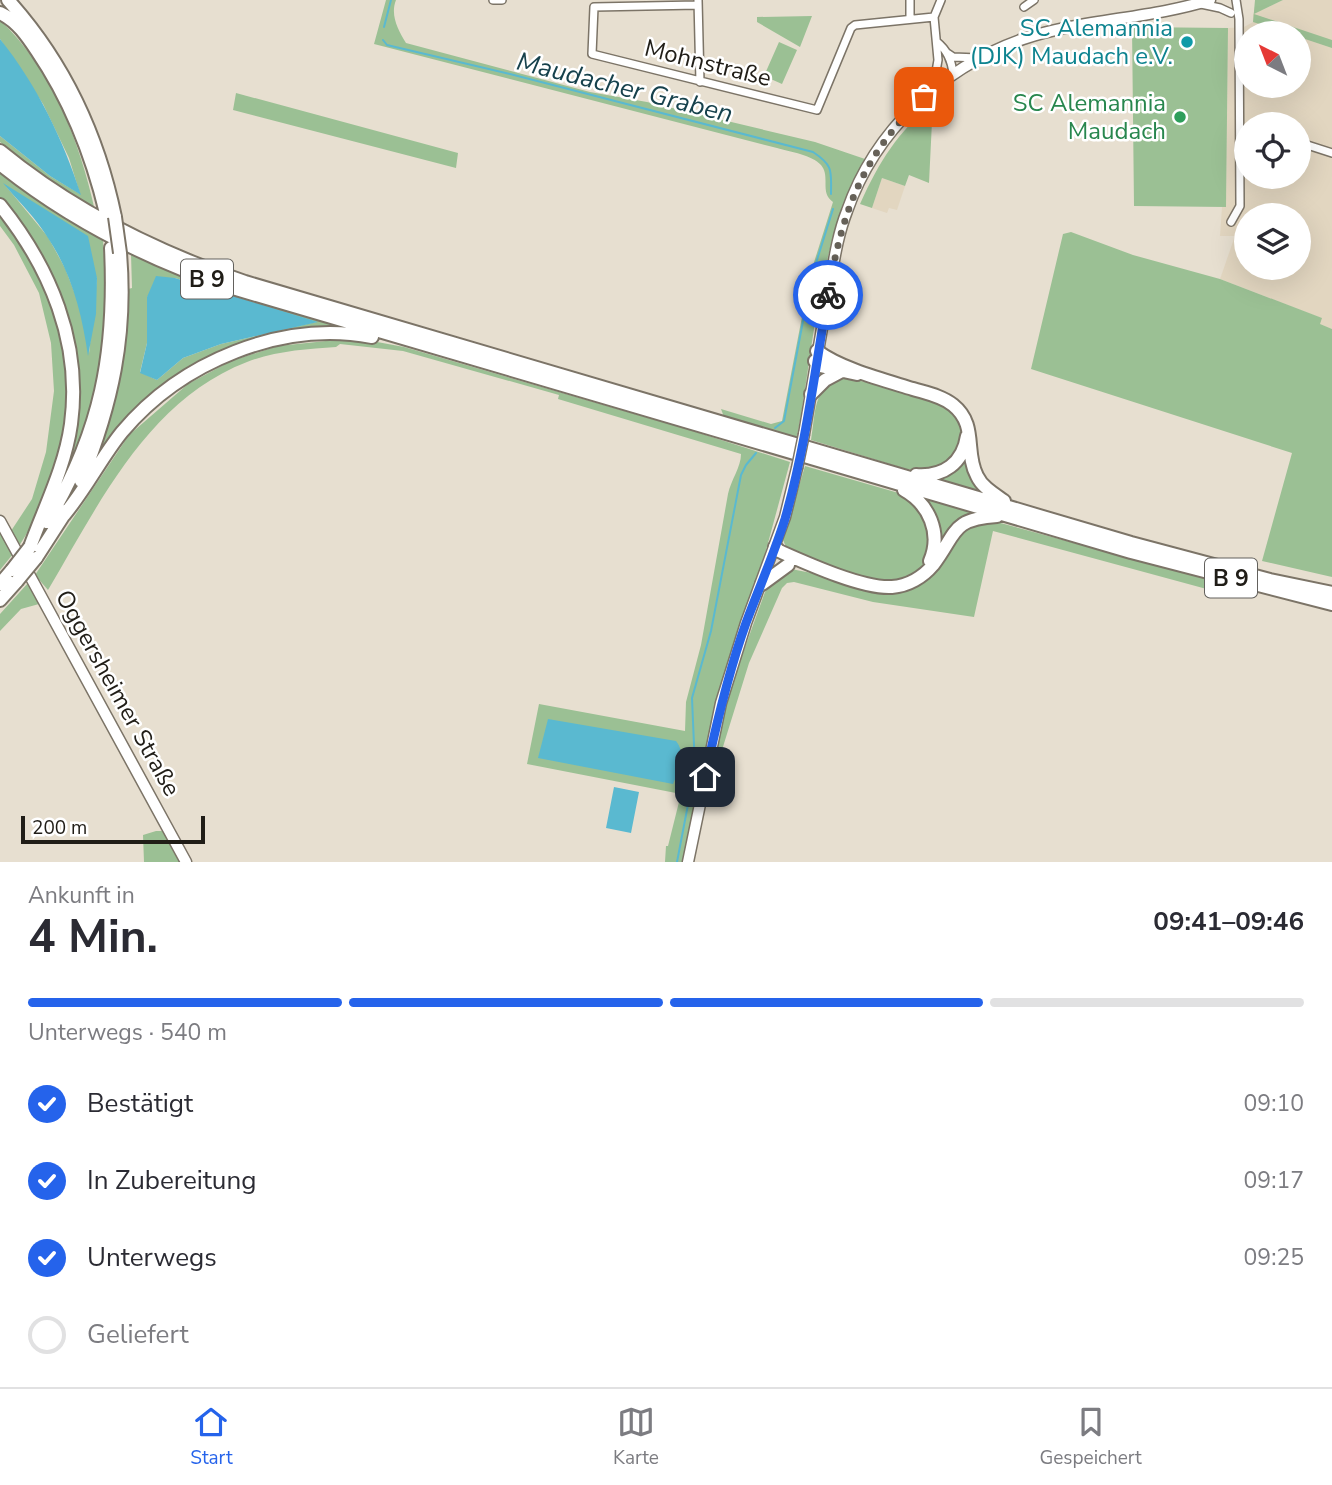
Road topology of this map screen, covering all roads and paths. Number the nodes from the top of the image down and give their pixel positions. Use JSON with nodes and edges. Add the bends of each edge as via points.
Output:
{"nodes":[{"id":1,"x":8,"y":0,"type":"edge"},
{"id":2,"x":493,"y":0,"type":"edge"},
{"id":3,"x":502,"y":0,"type":"edge"},
{"id":4,"x":910,"y":0,"type":"edge"},
{"id":5,"x":941,"y":0,"type":"edge"},
{"id":6,"x":1034,"y":0,"type":"edge"},
{"id":7,"x":1210,"y":0,"type":"edge"},
{"id":8,"x":1227,"y":0,"type":"edge"},
{"id":9,"x":1236,"y":0,"type":"edge"},
{"id":10,"x":698,"y":2,"type":"edge"},
{"id":11,"x":1197,"y":4,"type":"junction"},
{"id":12,"x":1024,"y":7,"type":"dead end"},
{"id":13,"x":0,"y":13,"type":"edge"},
{"id":14,"x":1231,"y":13,"type":"junction"},
{"id":15,"x":934,"y":17,"type":"junction"},
{"id":16,"x":910,"y":19,"type":"junction"},
{"id":17,"x":1236,"y":21,"type":"edge"},
{"id":18,"x":1238,"y":21,"type":"edge"},
{"id":19,"x":937,"y":42,"type":"junction"},
{"id":20,"x":947,"y":53,"type":"junction"},
{"id":21,"x":978,"y":58,"type":"junction"},
{"id":22,"x":938,"y":61,"type":"junction"},
{"id":23,"x":953,"y":74,"type":"junction"},
{"id":24,"x":700,"y":82,"type":"junction"},
{"id":25,"x":933,"y":89,"type":"junction"},
{"id":26,"x":1311,"y":146,"type":"edge"},
{"id":27,"x":0,"y":151,"type":"edge"},
{"id":28,"x":1332,"y":153,"type":"edge"},
{"id":29,"x":0,"y":164,"type":"edge"},
{"id":30,"x":1241,"y":189,"type":"edge"},
{"id":31,"x":0,"y":205,"type":"edge"},
{"id":32,"x":111,"y":215,"type":"junction"},
{"id":33,"x":1231,"y":222,"type":"dead end"},
{"id":34,"x":116,"y":250,"type":"junction"},
{"id":35,"x":435,"y":349,"type":"junction"},
{"id":36,"x":819,"y":356,"type":"junction"},
{"id":37,"x":840,"y":372,"type":"junction"},
{"id":38,"x":868,"y":375,"type":"junction"},
{"id":39,"x":811,"y":394,"type":"junction"},
{"id":40,"x":968,"y":428,"type":"junction"},
{"id":41,"x":888,"y":476,"type":"junction"},
{"id":42,"x":1007,"y":511,"type":"junction"},
{"id":43,"x":64,"y":515,"type":"junction"},
{"id":44,"x":0,"y":521,"type":"edge"},
{"id":45,"x":776,"y":550,"type":"junction"},
{"id":46,"x":33,"y":552,"type":"junction"},
{"id":47,"x":788,"y":565,"type":"junction"},
{"id":48,"x":814,"y":567,"type":"junction"},
{"id":49,"x":924,"y":574,"type":"junction"},
{"id":50,"x":14,"y":576,"type":"junction"},
{"id":51,"x":0,"y":584,"type":"edge"},
{"id":52,"x":762,"y":584,"type":"junction"},
{"id":53,"x":1332,"y":593,"type":"edge"},
{"id":54,"x":0,"y":600,"type":"edge"},
{"id":55,"x":1332,"y":604,"type":"edge"},
{"id":56,"x":186,"y":862,"type":"edge"},
{"id":57,"x":688,"y":862,"type":"edge"}],
"edges":[{"from":1,"to":32,"type":"highway","via":[[43,43],[78,102],[96,145]]},
{"from":2,"to":3,"type":"street"},
{"from":4,"to":16,"type":"street"},
{"from":5,"to":15,"type":"street"},
{"from":6,"to":12,"type":"street"},
{"from":7,"to":11,"type":"street"},
{"from":8,"to":14,"type":"street"},
{"from":9,"to":18,"type":"street"},
{"from":10,"to":24,"type":"street"},
{"from":10,"to":24,"type":"street","name":"Mohnstraße","via":[[594,7],[592,54]]},
{"from":11,"to":14,"type":"street"},
{"from":11,"to":21,"type":"street","via":[[1048,32]]},
{"from":13,"to":32,"type":"highway","via":[[29,40],[67,102]]},
{"from":14,"to":17,"type":"street"},
{"from":15,"to":16,"type":"street","name":"Mohnstraße"},
{"from":15,"to":19,"type":"street"},
{"from":16,"to":24,"type":"street","name":"Mohnstraße","via":[[860,23],[851,28],[817,110]]},
{"from":19,"to":20,"type":"street"},
{"from":19,"to":22,"type":"street"},
{"from":20,"to":21,"type":"street"},
{"from":20,"to":23,"type":"street"},
{"from":21,"to":23,"type":"street"},
{"from":22,"to":23,"type":"street"},
{"from":22,"to":25,"type":"street"},
{"from":23,"to":25,"type":"street"},
{"from":25,"to":36,"type":"street","via":[[901,120],[855,189],[841,229]]},
{"from":26,"to":28,"type":"street"},
{"from":27,"to":41,"type":"highway","number":"B 9","via":[[99,219],[206,269]]},
{"from":29,"to":35,"type":"highway","number":"B 9","via":[[77,217],[151,257],[236,289]]},
{"from":30,"to":33,"type":"street","via":[[1240,206]]},
{"from":31,"to":46,"type":"highway","via":[[30,245],[53,289],[72,364],[67,441]]},
{"from":32,"to":34,"type":"highway","bridge":true},
{"from":34,"to":43,"type":"highway","via":[[123,308],[115,377],[99,435]]},
{"from":34,"to":46,"type":"highway","via":[[106,372],[97,413],[80,461]]},
{"from":35,"to":41,"type":"highway","number":"B 9"},
{"from":35,"to":43,"type":"highway","via":[[338,333],[269,341],[233,353],[174,385],[139,414]]},
{"from":36,"to":37,"type":"highway","via":[[820,366]]},
{"from":36,"to":38,"type":"highway"},
{"from":36,"to":39,"type":"street"},
{"from":37,"to":38,"type":"highway"},
{"from":37,"to":39,"type":"highway"},
{"from":38,"to":40,"type":"highway","via":[[949,402],[961,412]]},
{"from":39,"to":45,"type":"street","bridge":true},
{"from":40,"to":41,"type":"highway","via":[[961,456],[947,470],[927,476]]},
{"from":40,"to":42,"type":"highway","via":[[977,477]]},
{"from":41,"to":42,"type":"highway","number":"B 9"},
{"from":41,"to":49,"type":"highway","via":[[912,495],[932,520],[934,551]]},
{"from":42,"to":49,"type":"highway","via":[[959,526]]},
{"from":42,"to":53,"type":"highway","number":"B 9"},
{"from":42,"to":55,"type":"highway","number":"B 9","via":[[1131,552]]},
{"from":43,"to":46,"type":"highway"},
{"from":44,"to":56,"type":"street","name":"Oggersheimer Straße"},
{"from":45,"to":47,"type":"highway","via":[[777,558]]},
{"from":45,"to":48,"type":"highway"},
{"from":45,"to":52,"type":"street"},
{"from":46,"to":50,"type":"highway","bridge":true},
{"from":47,"to":48,"type":"highway"},
{"from":47,"to":52,"type":"highway"},
{"from":48,"to":49,"type":"highway","via":[[890,587]]},
{"from":50,"to":51,"type":"highway"},
{"from":50,"to":54,"type":"highway"},
{"from":52,"to":57,"type":"street","via":[[721,703]]}]}
